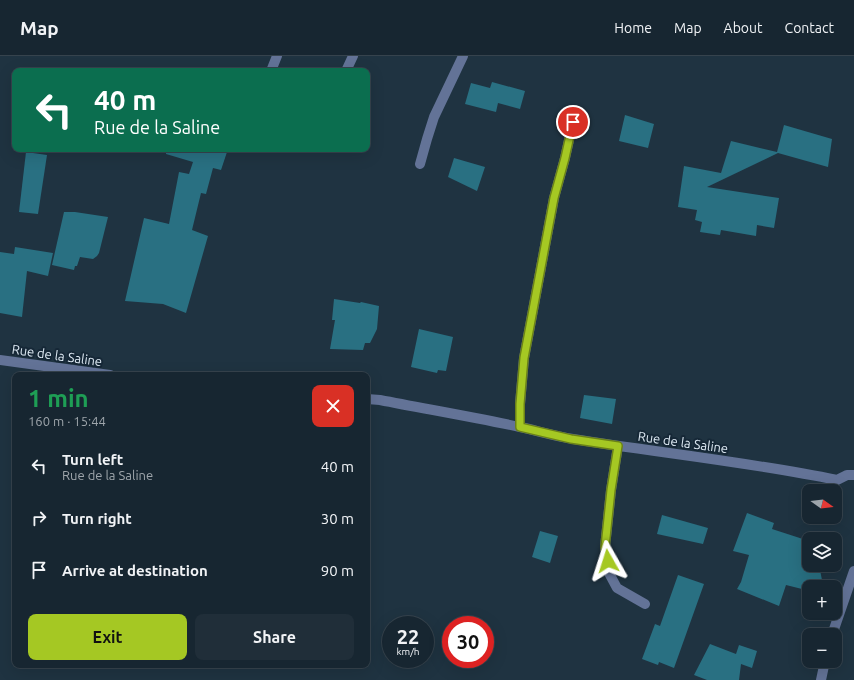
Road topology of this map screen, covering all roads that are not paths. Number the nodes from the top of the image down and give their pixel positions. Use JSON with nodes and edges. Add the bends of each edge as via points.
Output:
{"nodes":[{"id":1,"x":277,"y":56,"type":"edge"},
{"id":2,"x":353,"y":56,"type":"edge"},
{"id":3,"x":463,"y":56,"type":"edge"},
{"id":4,"x":272,"y":68,"type":"edge"},
{"id":5,"x":347,"y":68,"type":"edge"},
{"id":6,"x":573,"y":122,"type":"dead end"},
{"id":7,"x":420,"y":164,"type":"dead end"},
{"id":8,"x":0,"y":360,"type":"edge"},
{"id":9,"x":88,"y":372,"type":"edge"},
{"id":10,"x":370,"y":399,"type":"edge"},
{"id":11,"x":520,"y":427,"type":"junction"},
{"id":12,"x":618,"y":446,"type":"junction"},
{"id":13,"x":854,"y":475,"type":"edge"},
{"id":14,"x":854,"y":571,"type":"edge"},
{"id":15,"x":645,"y":604,"type":"dead end"},
{"id":16,"x":834,"y":628,"type":"edge"},
{"id":17,"x":824,"y":668,"type":"edge"},
{"id":18,"x":821,"y":680,"type":"edge"}],
"edges":[{"from":1,"to":4,"type":"street"},
{"from":2,"to":5,"type":"street"},
{"from":3,"to":7,"type":"street","via":[[434,118]]},
{"from":6,"to":11,"type":"street","via":[[554,198],[524,358]]},
{"from":8,"to":9,"type":"street","name":"Rue de la Saline"},
{"from":10,"to":11,"type":"street","name":"Rue de la Saline"},
{"from":11,"to":12,"type":"street","name":"Rue de la Saline","via":[[571,439]]},
{"from":12,"to":13,"type":"street","name":"Rue de la Saline","via":[[837,480]]},
{"from":12,"to":15,"type":"street","via":[[605,547],[610,575],[617,588]]},
{"from":14,"to":16,"type":"street"},
{"from":17,"to":18,"type":"street"}]}
